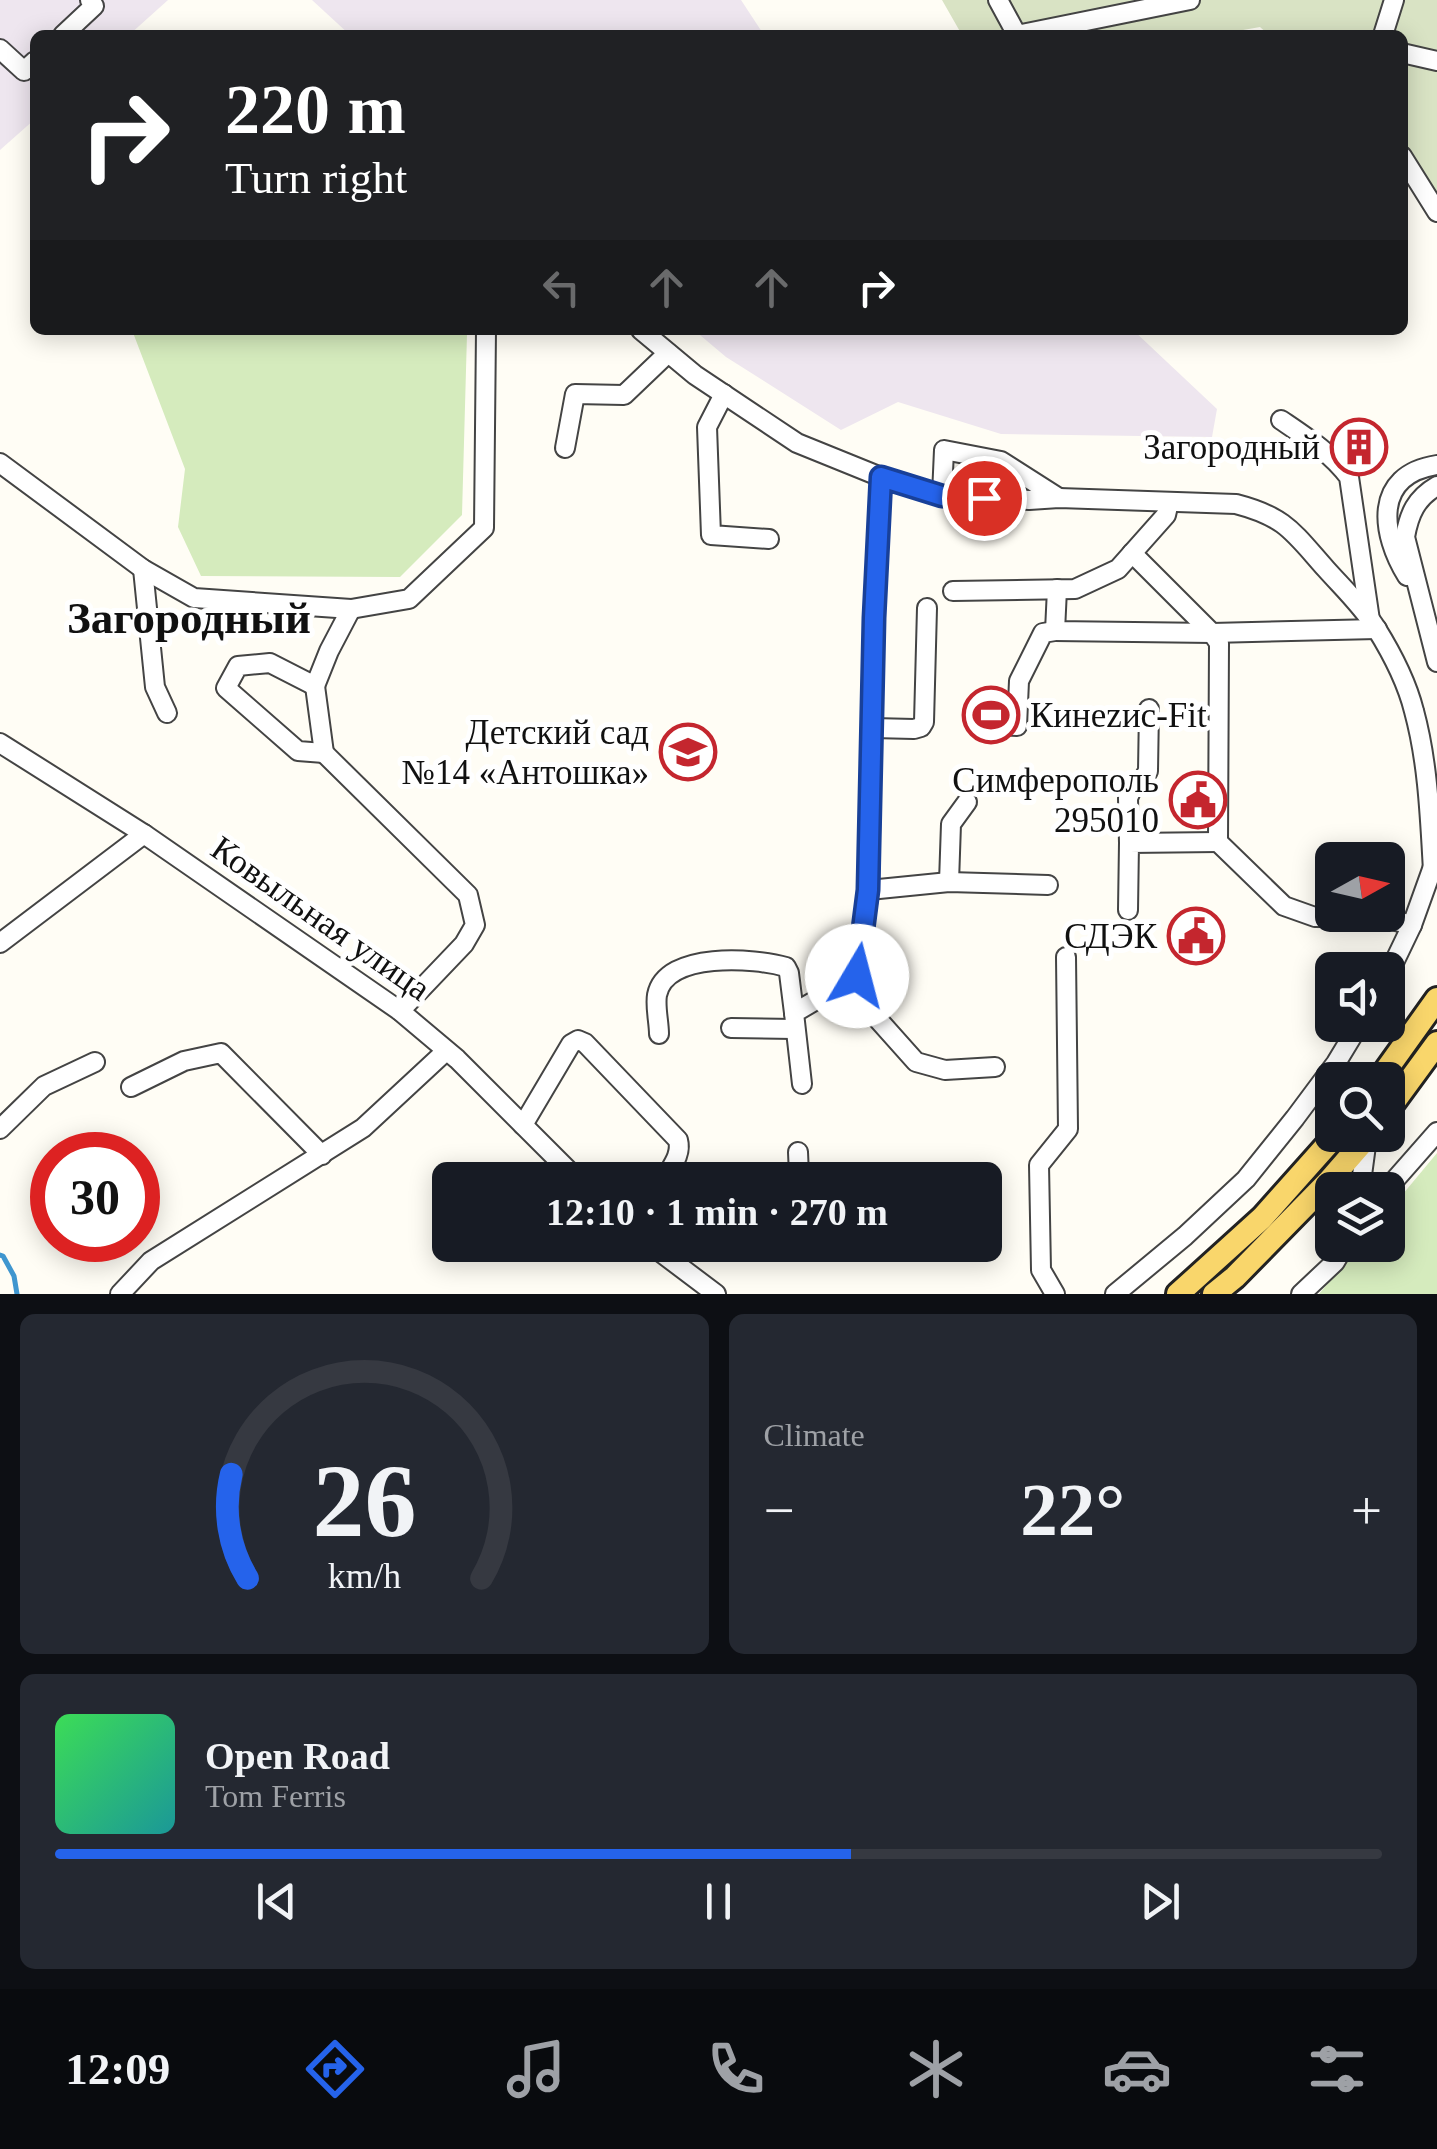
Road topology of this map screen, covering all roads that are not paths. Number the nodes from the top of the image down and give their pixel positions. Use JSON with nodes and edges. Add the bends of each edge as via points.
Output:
{"nodes":[{"id":1,"x":90,"y":0,"type":"edge"},
{"id":2,"x":1190,"y":0,"type":"edge"},
{"id":3,"x":1394,"y":0,"type":"edge"},
{"id":4,"x":1004,"y":3,"type":"edge"},
{"id":5,"x":1134,"y":6,"type":"edge"},
{"id":6,"x":68,"y":30,"type":"edge"},
{"id":7,"x":1016,"y":30,"type":"edge"},
{"id":8,"x":1038,"y":30,"type":"edge"},
{"id":9,"x":1385,"y":30,"type":"edge"},
{"id":10,"x":0,"y":49,"type":"edge"},
{"id":11,"x":1408,"y":54,"type":"edge"},
{"id":12,"x":1437,"y":61,"type":"edge"},
{"id":13,"x":30,"y":66,"type":"edge"},
{"id":14,"x":1408,"y":166,"type":"edge"},
{"id":15,"x":1437,"y":212,"type":"edge"},
{"id":16,"x":486,"y":335,"type":"edge"},
{"id":17,"x":647,"y":335,"type":"edge"},
{"id":18,"x":668,"y":352,"type":"junction"},
{"id":19,"x":724,"y":394,"type":"junction"},
{"id":20,"x":1281,"y":420,"type":"dead end"},
{"id":21,"x":565,"y":448,"type":"dead end"},
{"id":22,"x":0,"y":463,"type":"edge"},
{"id":23,"x":1437,"y":464,"type":"edge"},
{"id":24,"x":881,"y":477,"type":"junction"},
{"id":25,"x":1437,"y":486,"type":"edge"},
{"id":26,"x":942,"y":496,"type":"junction"},
{"id":27,"x":1060,"y":498,"type":"junction"},
{"id":28,"x":1170,"y":502,"type":"junction"},
{"id":29,"x":768,"y":539,"type":"dead end"},
{"id":30,"x":1132,"y":554,"type":"junction"},
{"id":31,"x":143,"y":569,"type":"junction"},
{"id":32,"x":1056,"y":590,"type":"junction"},
{"id":33,"x":1429,"y":590,"type":"edge"},
{"id":34,"x":953,"y":592,"type":"dead end"},
{"id":35,"x":928,"y":608,"type":"dead end"},
{"id":36,"x":351,"y":609,"type":"junction"},
{"id":37,"x":1374,"y":625,"type":"junction"},
{"id":38,"x":1056,"y":630,"type":"junction"},
{"id":39,"x":1212,"y":633,"type":"junction"},
{"id":40,"x":1437,"y":662,"type":"edge"},
{"id":41,"x":316,"y":686,"type":"junction"},
{"id":42,"x":1150,"y":708,"type":"dead end"},
{"id":43,"x":167,"y":713,"type":"dead end"},
{"id":44,"x":980,"y":724,"type":"dead end"},
{"id":45,"x":873,"y":728,"type":"junction"},
{"id":46,"x":0,"y":742,"type":"edge"},
{"id":47,"x":324,"y":753,"type":"junction"},
{"id":48,"x":968,"y":802,"type":"dead end"},
{"id":49,"x":144,"y":834,"type":"junction"},
{"id":50,"x":1218,"y":842,"type":"junction"},
{"id":51,"x":1129,"y":843,"type":"junction"},
{"id":52,"x":1435,"y":863,"type":"edge"},
{"id":53,"x":950,"y":882,"type":"junction"},
{"id":54,"x":1048,"y":885,"type":"dead end"},
{"id":55,"x":868,"y":890,"type":"junction"},
{"id":56,"x":1128,"y":910,"type":"dead end"},
{"id":57,"x":1412,"y":925,"type":"junction"},
{"id":58,"x":0,"y":943,"type":"edge"},
{"id":59,"x":1399,"y":952,"type":"edge"},
{"id":60,"x":1066,"y":957,"type":"dead end"},
{"id":61,"x":857,"y":976,"type":"junction"},
{"id":62,"x":1437,"y":999,"type":"edge"},
{"id":63,"x":400,"y":1011,"type":"junction"},
{"id":64,"x":794,"y":1021,"type":"junction"},
{"id":65,"x":731,"y":1028,"type":"dead end"},
{"id":66,"x":659,"y":1034,"type":"dead end"},
{"id":67,"x":1348,"y":1042,"type":"edge"},
{"id":68,"x":1433,"y":1050,"type":"edge"},
{"id":69,"x":446,"y":1051,"type":"junction"},
{"id":70,"x":95,"y":1062,"type":"dead end"},
{"id":71,"x":1392,"y":1062,"type":"edge"},
{"id":72,"x":995,"y":1068,"type":"dead end"},
{"id":73,"x":802,"y":1084,"type":"dead end"},
{"id":74,"x":131,"y":1087,"type":"dead end"},
{"id":75,"x":1405,"y":1087,"type":"edge"},
{"id":76,"x":523,"y":1125,"type":"junction"},
{"id":77,"x":0,"y":1129,"type":"edge"},
{"id":78,"x":1437,"y":1132,"type":"edge"},
{"id":79,"x":798,"y":1152,"type":"dead end"},
{"id":80,"x":1321,"y":1152,"type":"edge"},
{"id":81,"x":1354,"y":1152,"type":"edge"},
{"id":82,"x":322,"y":1155,"type":"junction"},
{"id":83,"x":560,"y":1162,"type":"edge"},
{"id":84,"x":674,"y":1162,"type":"edge"},
{"id":85,"x":798,"y":1162,"type":"edge"},
{"id":86,"x":1402,"y":1172,"type":"edge"},
{"id":87,"x":674,"y":1262,"type":"edge"},
{"id":88,"x":1334,"y":1262,"type":"edge"},
{"id":89,"x":120,"y":1294,"type":"edge"},
{"id":90,"x":716,"y":1294,"type":"edge"},
{"id":91,"x":1055,"y":1294,"type":"edge"},
{"id":92,"x":1115,"y":1294,"type":"edge"},
{"id":93,"x":1178,"y":1294,"type":"edge"},
{"id":94,"x":1214,"y":1294,"type":"edge"},
{"id":95,"x":1301,"y":1294,"type":"edge"}],
"edges":[{"from":1,"to":6,"type":"street","via":[[94,6]]},
{"from":2,"to":5,"type":"street"},
{"from":3,"to":9,"type":"street"},
{"from":4,"to":7,"type":"street"},
{"from":5,"to":8,"type":"street"},
{"from":10,"to":13,"type":"street","via":[[24,71]]},
{"from":11,"to":12,"type":"street"},
{"from":14,"to":15,"type":"street"},
{"from":16,"to":36,"type":"street","via":[[484,528],[409,599]]},
{"from":17,"to":18,"type":"street"},
{"from":18,"to":19,"type":"street"},
{"from":18,"to":21,"type":"street","via":[[624,396],[574,394]]},
{"from":19,"to":24,"type":"street","via":[[798,443]]},
{"from":19,"to":29,"type":"street","via":[[707,427],[711,535]]},
{"from":20,"to":37,"type":"street","via":[[1349,477]]},
{"from":22,"to":31,"type":"street"},
{"from":23,"to":33,"type":"street","via":[[1405,478],[1390,495],[1386,516],[1398,560]]},
{"from":24,"to":26,"type":"street"},
{"from":24,"to":45,"type":"street"},
{"from":25,"to":33,"type":"street","via":[[1418,501],[1405,537],[1408,556]]},
{"from":26,"to":27,"type":"street"},
{"from":26,"to":27,"type":"street","via":[[944,450],[1001,462]]},
{"from":27,"to":28,"type":"street"},
{"from":28,"to":30,"type":"street","via":[[1166,516]]},
{"from":28,"to":37,"type":"street","via":[[1236,504],[1287,525]]},
{"from":30,"to":32,"type":"street","via":[[1118,569],[1075,589]]},
{"from":30,"to":39,"type":"street"},
{"from":31,"to":36,"type":"street","via":[[194,598]]},
{"from":31,"to":43,"type":"street","via":[[154,688]]},
{"from":32,"to":34,"type":"street"},
{"from":32,"to":38,"type":"street"},
{"from":33,"to":40,"type":"street"},
{"from":35,"to":45,"type":"street","via":[[924,722],[914,729]]},
{"from":36,"to":41,"type":"street"},
{"from":37,"to":39,"type":"street"},
{"from":37,"to":52,"type":"street","via":[[1414,710]]},
{"from":38,"to":39,"type":"street"},
{"from":38,"to":44,"type":"street","via":[[1043,634],[1019,681],[1016,726]]},
{"from":39,"to":50,"type":"street","via":[[1220,644]]},
{"from":41,"to":47,"type":"street"},
{"from":41,"to":47,"type":"street","via":[[270,662],[238,666],[226,688],[298,751]]},
{"from":42,"to":51,"type":"street","via":[[1148,771],[1128,798]]},
{"from":45,"to":55,"type":"street"},
{"from":46,"to":49,"type":"street","name":"Ковыльная улица"},
{"from":47,"to":63,"type":"street","via":[[468,895],[475,925],[464,944]]},
{"from":48,"to":53,"type":"street","via":[[951,824]]},
{"from":49,"to":58,"type":"street"},
{"from":49,"to":63,"type":"street","name":"Ковыльная улица"},
{"from":50,"to":51,"type":"street"},
{"from":50,"to":57,"type":"street","via":[[1284,906],[1315,917]]},
{"from":51,"to":56,"type":"street"},
{"from":52,"to":57,"type":"street"},
{"from":53,"to":54,"type":"street"},
{"from":53,"to":55,"type":"street"},
{"from":55,"to":61,"type":"street"},
{"from":57,"to":59,"type":"street"},
{"from":60,"to":91,"type":"street","via":[[1068,1129],[1039,1165],[1041,1270]]},
{"from":61,"to":64,"type":"street"},
{"from":61,"to":72,"type":"street","via":[[866,1006],[916,1062],[945,1070]]},
{"from":62,"to":71,"type":"main road"},
{"from":63,"to":69,"type":"street","name":"Ковыльная улица"},
{"from":64,"to":65,"type":"street"},
{"from":64,"to":66,"type":"street","via":[[786,967],[713,959],[663,982]]},
{"from":64,"to":73,"type":"street"},
{"from":67,"to":92,"type":"street","via":[[1246,1179]]},
{"from":68,"to":75,"type":"main road"},
{"from":69,"to":76,"type":"street","name":"Ковыльная улица"},
{"from":69,"to":82,"type":"street","via":[[363,1128]]},
{"from":70,"to":77,"type":"street","via":[[44,1086]]},
{"from":74,"to":82,"type":"street","via":[[184,1061],[221,1053]]},
{"from":76,"to":83,"type":"street","name":"Ковыльная улица"},
{"from":76,"to":84,"type":"street","via":[[578,1040],[678,1140]]},
{"from":78,"to":86,"type":"street"},
{"from":79,"to":85,"type":"street"},
{"from":80,"to":93,"type":"main road","via":[[1262,1218]]},
{"from":81,"to":94,"type":"main road"},
{"from":82,"to":89,"type":"street","via":[[151,1261]]},
{"from":87,"to":90,"type":"street"},
{"from":88,"to":95,"type":"street"}]}
